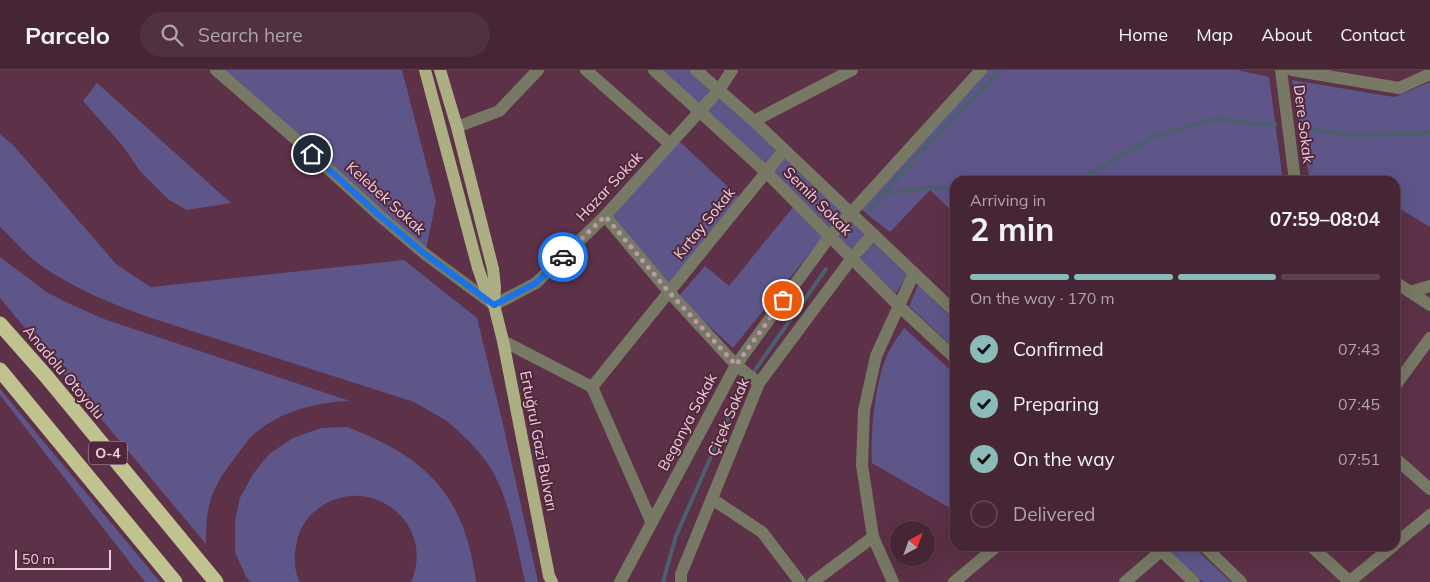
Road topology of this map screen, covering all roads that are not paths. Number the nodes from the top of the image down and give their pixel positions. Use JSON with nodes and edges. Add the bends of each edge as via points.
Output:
{"nodes":[{"id":1,"x":216,"y":70,"type":"edge"},
{"id":2,"x":425,"y":70,"type":"edge"},
{"id":3,"x":440,"y":70,"type":"edge"},
{"id":4,"x":538,"y":70,"type":"edge"},
{"id":5,"x":586,"y":70,"type":"edge"},
{"id":6,"x":654,"y":70,"type":"edge"},
{"id":7,"x":696,"y":70,"type":"edge"},
{"id":8,"x":732,"y":70,"type":"edge"},
{"id":9,"x":852,"y":70,"type":"edge"},
{"id":10,"x":982,"y":70,"type":"edge"},
{"id":11,"x":1281,"y":70,"type":"edge"},
{"id":12,"x":1292,"y":70,"type":"edge"},
{"id":13,"x":1430,"y":74,"type":"edge"},
{"id":14,"x":719,"y":90,"type":"junction"},
{"id":15,"x":700,"y":111,"type":"junction"},
{"id":16,"x":754,"y":121,"type":"junction"},
{"id":17,"x":457,"y":127,"type":"junction"},
{"id":18,"x":670,"y":144,"type":"junction"},
{"id":19,"x":784,"y":150,"type":"junction"},
{"id":20,"x":766,"y":172,"type":"junction"},
{"id":21,"x":1294,"y":176,"type":"edge"},
{"id":22,"x":850,"y":214,"type":"junction"},
{"id":23,"x":605,"y":216,"type":"junction"},
{"id":24,"x":862,"y":224,"type":"junction"},
{"id":25,"x":839,"y":226,"type":"junction"},
{"id":26,"x":873,"y":234,"type":"junction"},
{"id":27,"x":830,"y":236,"type":"junction"},
{"id":28,"x":841,"y":247,"type":"junction"},
{"id":29,"x":862,"y":247,"type":"junction"},
{"id":30,"x":852,"y":258,"type":"junction"},
{"id":31,"x":914,"y":273,"type":"junction"},
{"id":32,"x":1400,"y":285,"type":"edge"},
{"id":33,"x":1430,"y":286,"type":"edge"},
{"id":34,"x":669,"y":292,"type":"junction"},
{"id":35,"x":1410,"y":292,"type":"junction"},
{"id":36,"x":494,"y":305,"type":"junction"},
{"id":37,"x":1430,"y":305,"type":"edge"},
{"id":38,"x":899,"y":306,"type":"junction"},
{"id":39,"x":950,"y":307,"type":"edge"},
{"id":40,"x":0,"y":324,"type":"edge"},
{"id":41,"x":1430,"y":338,"type":"edge"},
{"id":42,"x":503,"y":341,"type":"junction"},
{"id":43,"x":950,"y":353,"type":"edge"},
{"id":44,"x":736,"y":365,"type":"junction"},
{"id":45,"x":0,"y":370,"type":"edge"},
{"id":46,"x":1400,"y":379,"type":"edge"},
{"id":47,"x":759,"y":383,"type":"junction"},
{"id":48,"x":592,"y":387,"type":"junction"},
{"id":49,"x":1400,"y":462,"type":"edge"},
{"id":50,"x":1430,"y":489,"type":"edge"},
{"id":51,"x":712,"y":499,"type":"junction"},
{"id":52,"x":1430,"y":515,"type":"edge"},
{"id":53,"x":651,"y":522,"type":"junction"},
{"id":54,"x":873,"y":537,"type":"junction"},
{"id":55,"x":1400,"y":539,"type":"edge"},
{"id":56,"x":991,"y":551,"type":"edge"},
{"id":57,"x":1156,"y":551,"type":"edge"},
{"id":58,"x":1160,"y":551,"type":"edge"},
{"id":59,"x":1209,"y":551,"type":"edge"},
{"id":60,"x":1316,"y":551,"type":"edge"},
{"id":61,"x":1386,"y":551,"type":"edge"},
{"id":62,"x":175,"y":582,"type":"edge"},
{"id":63,"x":216,"y":582,"type":"edge"},
{"id":64,"x":552,"y":582,"type":"edge"},
{"id":65,"x":620,"y":582,"type":"edge"},
{"id":66,"x":681,"y":582,"type":"edge"},
{"id":67,"x":800,"y":582,"type":"edge"},
{"id":68,"x":813,"y":582,"type":"edge"},
{"id":69,"x":893,"y":582,"type":"edge"},
{"id":70,"x":954,"y":582,"type":"edge"},
{"id":71,"x":1125,"y":582,"type":"edge"},
{"id":72,"x":1194,"y":582,"type":"edge"},
{"id":73,"x":1242,"y":582,"type":"edge"},
{"id":74,"x":1349,"y":582,"type":"edge"}],
"edges":[{"from":1,"to":36,"type":"street","name":"Kelebek Sokak","via":[[387,222]]},
{"from":2,"to":36,"type":"main road","name":"Ertuğrul Gazi Bulvarı","via":[[478,268]]},
{"from":3,"to":17,"type":"main road","name":"Ertuğrul Gazi Bulvarı"},
{"from":4,"to":17,"type":"street","via":[[500,112]]},
{"from":5,"to":18,"type":"street"},
{"from":6,"to":15,"type":"street","name":"Semih Sokak"},
{"from":7,"to":14,"type":"street","name":"Semih Sokak"},
{"from":8,"to":14,"type":"street","name":"Hazar Sokak"},
{"from":9,"to":16,"type":"street"},
{"from":10,"to":22,"type":"street"},
{"from":11,"to":21,"type":"street","name":"Dere Sokak"},
{"from":12,"to":13,"type":"street","via":[[1399,88]]},
{"from":14,"to":15,"type":"street","name":"Hazar Sokak"},
{"from":14,"to":16,"type":"street","name":"Semih Sokak"},
{"from":15,"to":18,"type":"street","name":"Hazar Sokak"},
{"from":15,"to":20,"type":"street","name":"Semih Sokak"},
{"from":16,"to":19,"type":"street","name":"Semih Sokak"},
{"from":17,"to":36,"type":"main road","name":"Ertuğrul Gazi Bulvarı","via":[[493,270],[496,287]]},
{"from":18,"to":23,"type":"street","name":"Hazar Sokak"},
{"from":19,"to":20,"type":"street","name":"Kırtay Sokak"},
{"from":19,"to":22,"type":"street","name":"Semih Sokak"},
{"from":20,"to":27,"type":"street","name":"Semih Sokak"},
{"from":20,"to":34,"type":"street","name":"Kırtay Sokak"},
{"from":22,"to":24,"type":"street","name":"Semih Sokak"},
{"from":22,"to":25,"type":"street","name":"Begonya Sokak"},
{"from":23,"to":34,"type":"street"},
{"from":23,"to":36,"type":"street","name":"Hazar Sokak","via":[[536,283]]},
{"from":24,"to":25,"type":"street","via":[[850,220]]},
{"from":24,"to":26,"type":"street","name":"Semih Sokak"},
{"from":24,"to":29,"type":"street","via":[[867,240]]},
{"from":25,"to":27,"type":"street","name":"Begonya Sokak"},
{"from":25,"to":28,"type":"street","via":[[836,235]]},
{"from":26,"to":29,"type":"street","name":"Çiçek Sokak"},
{"from":26,"to":31,"type":"street","name":"Semih Sokak"},
{"from":27,"to":28,"type":"street","name":"Semih Sokak"},
{"from":27,"to":44,"type":"street","name":"Begonya Sokak"},
{"from":28,"to":29,"type":"street","via":[[849,251]]},
{"from":28,"to":30,"type":"street","name":"Semih Sokak"},
{"from":29,"to":30,"type":"street","name":"Çiçek Sokak"},
{"from":30,"to":38,"type":"street","name":"Semih Sokak"},
{"from":30,"to":47,"type":"street","name":"Çiçek Sokak"},
{"from":31,"to":38,"type":"street"},
{"from":31,"to":39,"type":"street","name":"Semih Sokak"},
{"from":32,"to":35,"type":"street"},
{"from":33,"to":35,"type":"street"},
{"from":34,"to":44,"type":"street"},
{"from":34,"to":48,"type":"street","name":"Kırtay Sokak"},
{"from":35,"to":37,"type":"street"},
{"from":36,"to":42,"type":"main road","name":"Ertuğrul Gazi Bulvarı"},
{"from":38,"to":43,"type":"street","name":"Semih Sokak"},
{"from":38,"to":54,"type":"street","via":[[876,356],[864,412],[862,465]]},
{"from":40,"to":63,"type":"highway","name":"Anadolu Otoyolu","number":"O-4"},
{"from":41,"to":46,"type":"street"},
{"from":42,"to":48,"type":"street"},
{"from":42,"to":64,"type":"main road","name":"Ertuğrul Gazi Bulvarı"},
{"from":44,"to":47,"type":"street"},
{"from":44,"to":53,"type":"street","name":"Begonya Sokak"},
{"from":45,"to":62,"type":"highway","number":"O-4"},
{"from":47,"to":51,"type":"street","name":"Çiçek Sokak"},
{"from":48,"to":53,"type":"street"},
{"from":49,"to":50,"type":"street"},
{"from":51,"to":66,"type":"street","name":"Çiçek Sokak","via":[[681,574]]},
{"from":51,"to":67,"type":"street","via":[[762,532]]},
{"from":52,"to":55,"type":"street"},
{"from":53,"to":65,"type":"street","name":"Begonya Sokak"},
{"from":54,"to":68,"type":"street"},
{"from":54,"to":69,"type":"street"},
{"from":56,"to":70,"type":"street"},
{"from":57,"to":71,"type":"street"},
{"from":58,"to":72,"type":"street"},
{"from":59,"to":73,"type":"street"},
{"from":60,"to":74,"type":"street"},
{"from":61,"to":74,"type":"street"}]}
